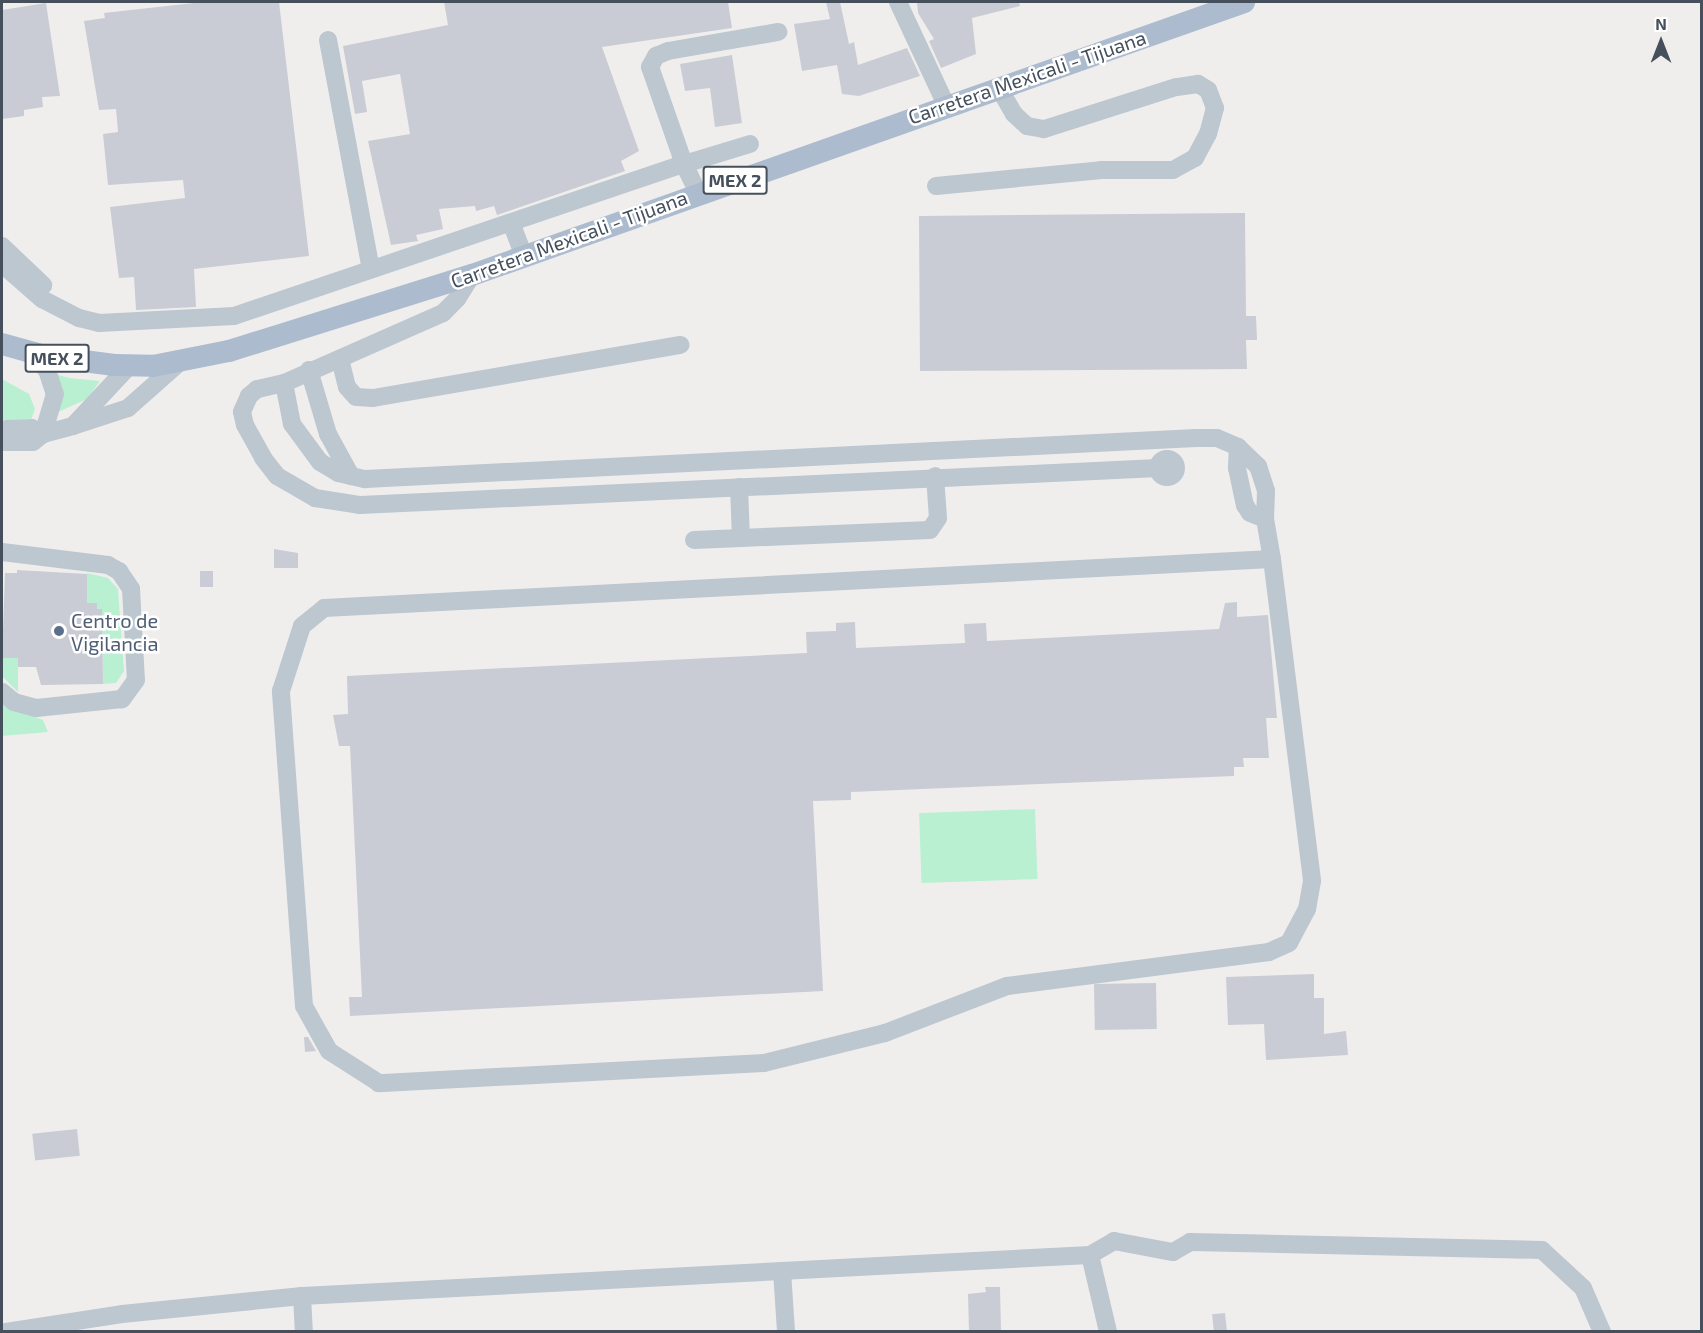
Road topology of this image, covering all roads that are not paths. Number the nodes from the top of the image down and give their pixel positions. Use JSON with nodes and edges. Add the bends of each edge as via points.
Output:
{"nodes":[{"id":1,"x":898,"y":2,"type":"edge"},
{"id":2,"x":1195,"y":2,"type":"edge"},
{"id":3,"x":1244,"y":2,"type":"edge"},
{"id":4,"x":1159,"y":31,"type":"junction"},
{"id":5,"x":777,"y":32,"type":"dead end"},
{"id":6,"x":328,"y":39,"type":"dead end"},
{"id":7,"x":999,"y":88,"type":"junction"},
{"id":8,"x":946,"y":105,"type":"junction"},
{"id":9,"x":750,"y":144,"type":"dead end"},
{"id":10,"x":684,"y":164,"type":"junction"},
{"id":11,"x":936,"y":186,"type":"dead end"},
{"id":12,"x":698,"y":193,"type":"junction"},
{"id":13,"x":512,"y":225,"type":"junction"},
{"id":14,"x":2,"y":246,"type":"edge"},
{"id":15,"x":524,"y":256,"type":"junction"},
{"id":16,"x":2,"y":264,"type":"edge"},
{"id":17,"x":371,"y":269,"type":"junction"},
{"id":18,"x":472,"y":275,"type":"junction"},
{"id":19,"x":64,"y":309,"type":"junction"},
{"id":20,"x":2,"y":344,"type":"edge"},
{"id":21,"x":680,"y":345,"type":"dead end"},
{"id":22,"x":30,"y":352,"type":"junction"},
{"id":23,"x":340,"y":359,"type":"junction"},
{"id":24,"x":180,"y":362,"type":"junction"},
{"id":25,"x":130,"y":365,"type":"junction"},
{"id":26,"x":309,"y":370,"type":"junction"},
{"id":27,"x":284,"y":383,"type":"junction"},
{"id":28,"x":73,"y":426,"type":"junction"},
{"id":29,"x":2,"y":434,"type":"edge"},
{"id":30,"x":42,"y":434,"type":"junction"},
{"id":31,"x":2,"y":442,"type":"edge"},
{"id":32,"x":1238,"y":447,"type":"junction"},
{"id":33,"x":1158,"y":468,"type":"dead end"},
{"id":34,"x":351,"y":476,"type":"junction"},
{"id":35,"x":936,"y":476,"type":"junction"},
{"id":36,"x":740,"y":487,"type":"junction"},
{"id":37,"x":1265,"y":519,"type":"junction"},
{"id":38,"x":741,"y":538,"type":"junction"},
{"id":39,"x":694,"y":540,"type":"dead end"},
{"id":40,"x":2,"y":552,"type":"edge"},
{"id":41,"x":1272,"y":559,"type":"junction"},
{"id":42,"x":2,"y":692,"type":"edge"},
{"id":43,"x":1090,"y":1255,"type":"junction"},
{"id":44,"x":782,"y":1271,"type":"junction"},
{"id":45,"x":302,"y":1296,"type":"junction"},
{"id":46,"x":6,"y":1332,"type":"edge"},
{"id":47,"x":304,"y":1332,"type":"edge"},
{"id":48,"x":786,"y":1332,"type":"edge"},
{"id":49,"x":1108,"y":1332,"type":"edge"},
{"id":50,"x":1602,"y":1332,"type":"edge"}],
"edges":[{"from":1,"to":8,"type":"lane"},
{"from":2,"to":4,"type":"main road","name":"Carretera Mexicali - Tijuana","number":"MEX 2"},
{"from":3,"to":4,"type":"main road","name":"Carretera Mexicali - Tijuana","number":"MEX 2"},
{"from":4,"to":7,"type":"main road","name":"Carretera Mexicali - Tijuana","number":"MEX 2"},
{"from":5,"to":10,"type":"lane","via":[[656,56],[650,67]]},
{"from":6,"to":17,"type":"lane"},
{"from":7,"to":8,"type":"main road","name":"Carretera Mexicali - Tijuana","number":"MEX 2"},
{"from":7,"to":11,"type":"lane","via":[[1014,114],[1027,126],[1044,129],[1176,87],[1198,84],[1208,90],[1215,108],[1208,134],[1195,158],[1173,170],[1101,170]]},
{"from":8,"to":12,"type":"main road","name":"Carretera Mexicali - Tijuana","number":"MEX 2"},
{"from":9,"to":10,"type":"lane"},
{"from":10,"to":12,"type":"lane"},
{"from":10,"to":13,"type":"lane"},
{"from":12,"to":15,"type":"main road","name":"Carretera Mexicali - Tijuana","number":"MEX 2"},
{"from":13,"to":15,"type":"lane"},
{"from":13,"to":17,"type":"lane"},
{"from":14,"to":19,"type":"lane"},
{"from":15,"to":18,"type":"main road","name":"Carretera Mexicali - Tijuana","number":"MEX 2"},
{"from":16,"to":19,"type":"lane","via":[[42,299]]},
{"from":17,"to":19,"type":"lane","via":[[234,316],[108,323],[79,318]]},
{"from":18,"to":23,"type":"lane","via":[[443,313]]},
{"from":18,"to":24,"type":"main road","name":"Carretera Mexicali - Tijuana","number":"MEX 2","via":[[286,334]]},
{"from":20,"to":22,"type":"main road","name":"Carretera Mexicali - Tijuana","number":"MEX 2"},
{"from":21,"to":23,"type":"lane","via":[[373,398],[356,397],[347,387]]},
{"from":22,"to":25,"type":"main road","name":"Carretera Mexicali - Tijuana","number":"MEX 2","via":[[82,362]]},
{"from":22,"to":30,"type":"lane","via":[[47,370],[55,394]]},
{"from":23,"to":26,"type":"lane"},
{"from":24,"to":25,"type":"main road","name":"Carretera Mexicali - Tijuana","number":"MEX 2"},
{"from":24,"to":28,"type":"lane","via":[[128,408]]},
{"from":25,"to":28,"type":"lane"},
{"from":26,"to":27,"type":"lane"},
{"from":26,"to":34,"type":"lane","via":[[328,434]]},
{"from":27,"to":34,"type":"lane","via":[[292,424],[307,446],[320,462]]},
{"from":27,"to":36,"type":"lane","via":[[257,389],[249,396],[242,412],[245,425],[278,476],[296,490],[335,503],[398,505]]},
{"from":28,"to":30,"type":"lane"},
{"from":29,"to":30,"type":"lane","via":[[8,429],[32,428]]},
{"from":30,"to":31,"type":"lane","via":[[33,442]]},
{"from":32,"to":34,"type":"lane","via":[[1217,438],[1157,438],[386,479]]},
{"from":32,"to":37,"type":"lane","via":[[1258,466],[1264,480]]},
{"from":32,"to":37,"type":"lane","via":[[1237,468],[1245,505],[1250,513]]},
{"from":33,"to":35,"type":"lane"},
{"from":35,"to":36,"type":"lane"},
{"from":35,"to":38,"type":"lane","via":[[938,518],[930,530]]},
{"from":36,"to":38,"type":"lane"},
{"from":37,"to":41,"type":"lane"},
{"from":38,"to":39,"type":"lane"},
{"from":40,"to":42,"type":"lane","via":[[108,565],[119,571],[131,589],[136,680],[122,699],[36,708],[14,702]]},
{"from":41,"to":41,"type":"lane","via":[[324,608],[302,626],[281,691],[304,1006],[329,1051],[379,1083],[764,1063],[885,1033],[1007,986],[1269,952],[1289,943],[1307,909],[1312,881]]},
{"from":43,"to":44,"type":"lane"},
{"from":43,"to":49,"type":"lane"},
{"from":43,"to":50,"type":"lane","via":[[1114,1241],[1173,1252],[1190,1242],[1542,1250],[1583,1288]]},
{"from":44,"to":45,"type":"lane"},
{"from":44,"to":48,"type":"lane"},
{"from":45,"to":46,"type":"lane","via":[[122,1314]]},
{"from":45,"to":47,"type":"lane"}]}
